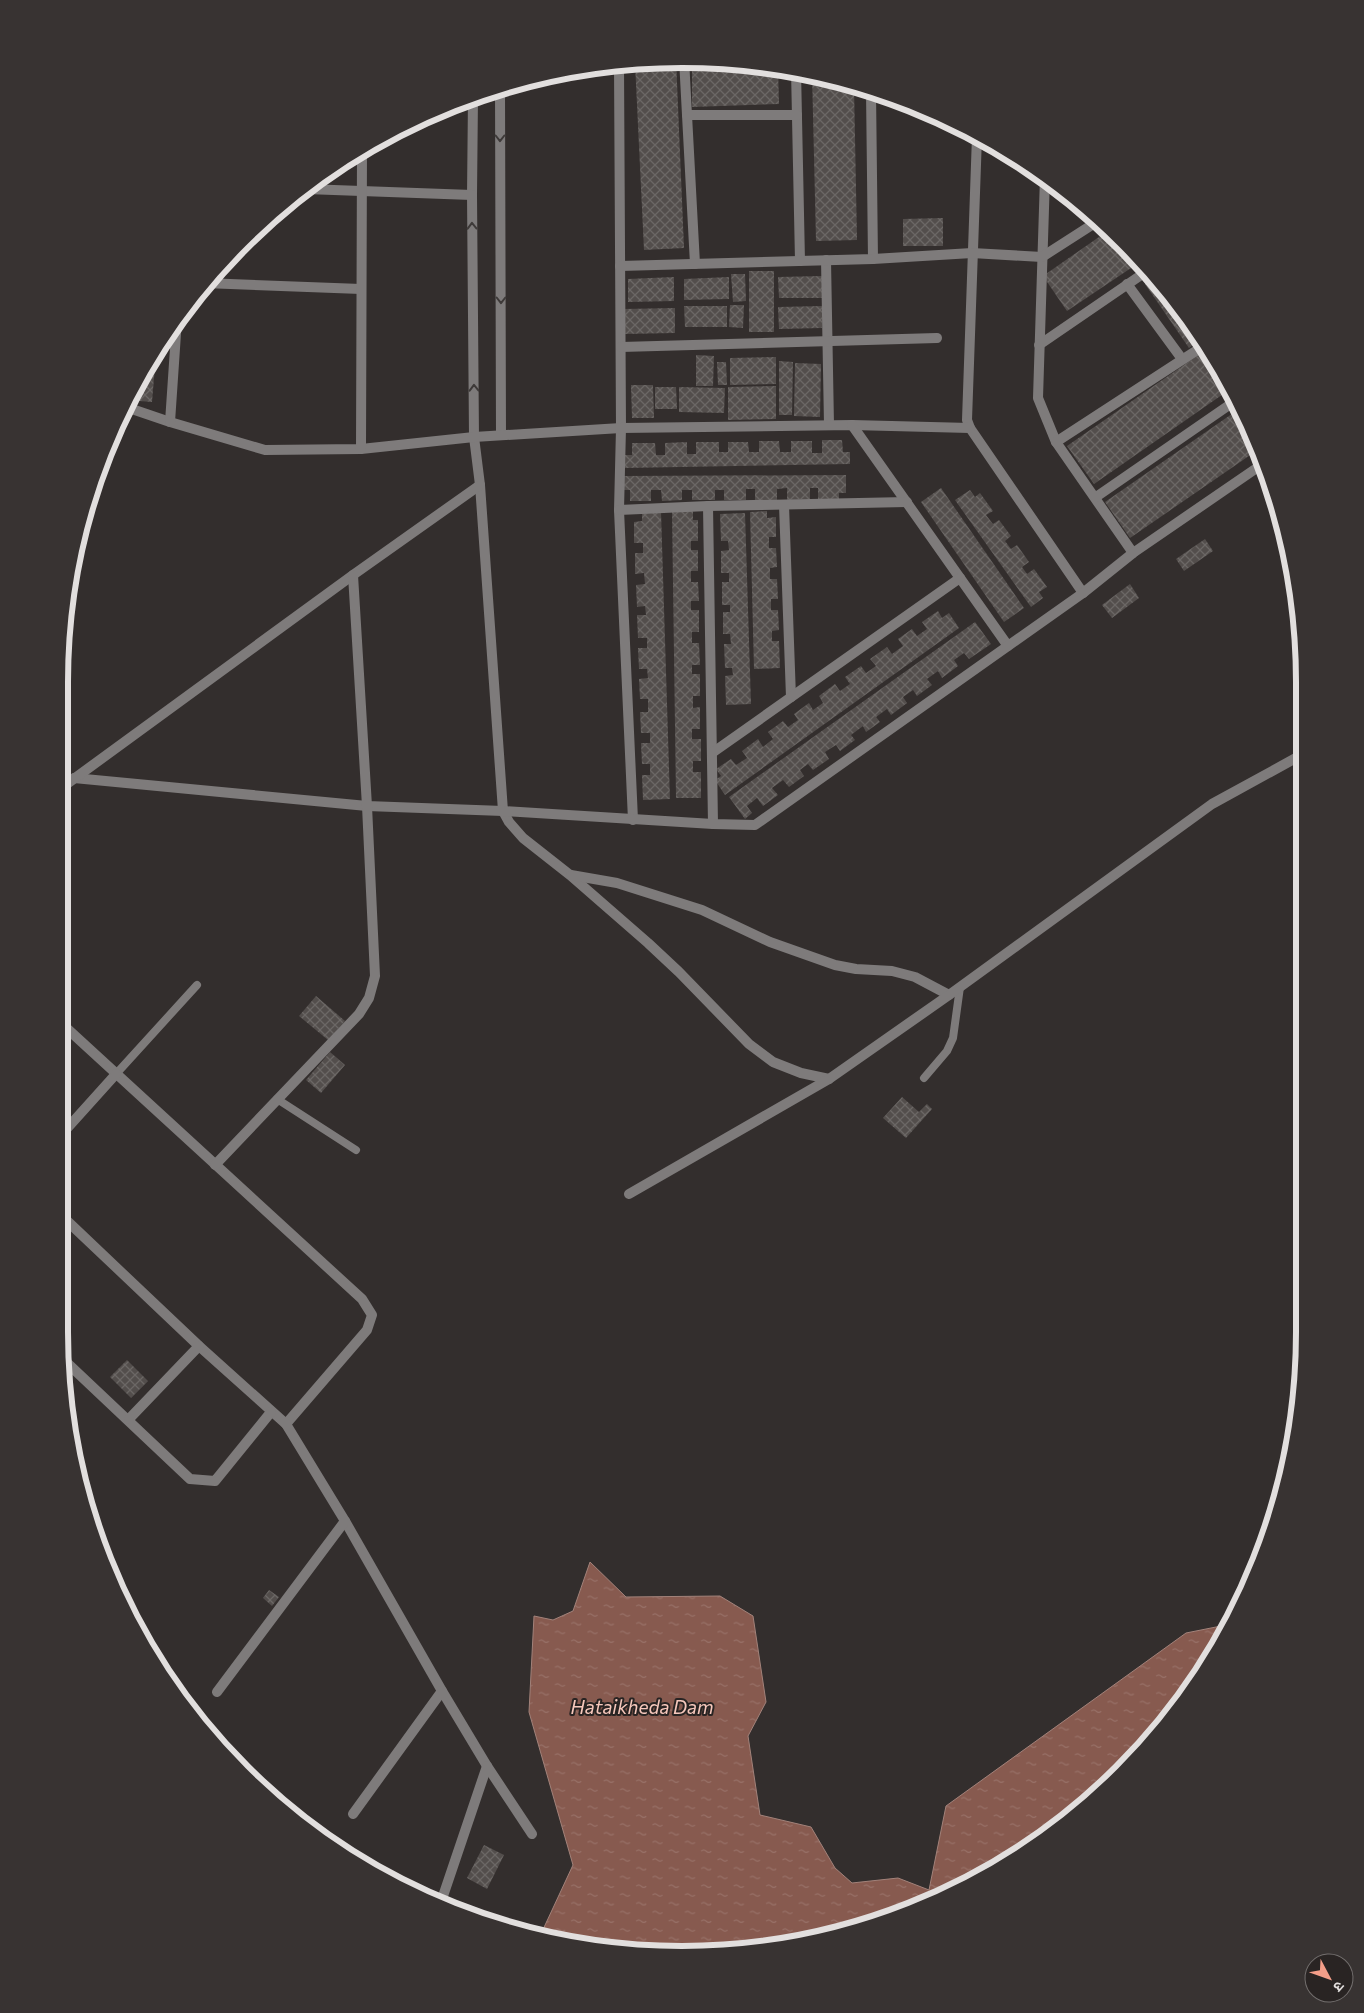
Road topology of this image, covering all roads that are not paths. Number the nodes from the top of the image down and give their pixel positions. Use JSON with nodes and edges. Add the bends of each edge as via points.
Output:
{"nodes":[{"id":1,"x":684,"y":68,"type":"edge"},
{"id":2,"x":619,"y":71,"type":"edge"},
{"id":3,"x":796,"y":78,"type":"edge"},
{"id":4,"x":500,"y":95,"type":"edge"},
{"id":5,"x":871,"y":97,"type":"edge"},
{"id":6,"x":473,"y":104,"type":"edge"},
{"id":7,"x":687,"y":115,"type":"junction"},
{"id":8,"x":797,"y":115,"type":"junction"},
{"id":9,"x":977,"y":143,"type":"edge"},
{"id":10,"x":362,"y":158,"type":"edge"},
{"id":11,"x":1045,"y":186,"type":"edge"},
{"id":12,"x":316,"y":189,"type":"edge"},
{"id":13,"x":362,"y":192,"type":"junction"},
{"id":14,"x":472,"y":195,"type":"junction"},
{"id":15,"x":1092,"y":225,"type":"edge"},
{"id":16,"x":972,"y":253,"type":"junction"},
{"id":17,"x":1042,"y":256,"type":"junction"},
{"id":18,"x":873,"y":259,"type":"junction"},
{"id":19,"x":826,"y":260,"type":"junction"},
{"id":20,"x":800,"y":261,"type":"junction"},
{"id":21,"x":694,"y":264,"type":"junction"},
{"id":22,"x":620,"y":266,"type":"junction"},
{"id":23,"x":1142,"y":274,"type":"edge"},
{"id":24,"x":215,"y":283,"type":"edge"},
{"id":25,"x":1127,"y":284,"type":"junction"},
{"id":26,"x":361,"y":289,"type":"junction"},
{"id":27,"x":176,"y":334,"type":"edge"},
{"id":28,"x":937,"y":338,"type":"dead end"},
{"id":29,"x":828,"y":341,"type":"junction"},
{"id":30,"x":1039,"y":345,"type":"junction"},
{"id":31,"x":621,"y":347,"type":"junction"},
{"id":32,"x":1198,"y":349,"type":"edge"},
{"id":33,"x":1182,"y":359,"type":"junction"},
{"id":34,"x":1230,"y":404,"type":"edge"},
{"id":35,"x":132,"y":409,"type":"edge"},
{"id":36,"x":170,"y":422,"type":"junction"},
{"id":37,"x":829,"y":425,"type":"junction"},
{"id":38,"x":852,"y":425,"type":"junction"},
{"id":39,"x":621,"y":428,"type":"junction"},
{"id":40,"x":970,"y":428,"type":"junction"},
{"id":41,"x":502,"y":435,"type":"junction"},
{"id":42,"x":474,"y":437,"type":"junction"},
{"id":43,"x":1056,"y":442,"type":"junction"},
{"id":44,"x":361,"y":449,"type":"junction"},
{"id":45,"x":1258,"y":467,"type":"edge"},
{"id":46,"x":480,"y":485,"type":"junction"},
{"id":47,"x":1096,"y":498,"type":"junction"},
{"id":48,"x":907,"y":502,"type":"junction"},
{"id":49,"x":784,"y":504,"type":"junction"},
{"id":50,"x":708,"y":506,"type":"junction"},
{"id":51,"x":619,"y":510,"type":"junction"},
{"id":52,"x":1133,"y":553,"type":"junction"},
{"id":53,"x":353,"y":575,"type":"junction"},
{"id":54,"x":960,"y":578,"type":"junction"},
{"id":55,"x":1083,"y":593,"type":"junction"},
{"id":56,"x":1008,"y":646,"type":"junction"},
{"id":57,"x":791,"y":697,"type":"junction"},
{"id":58,"x":712,"y":753,"type":"junction"},
{"id":59,"x":1296,"y":758,"type":"edge"},
{"id":60,"x":74,"y":778,"type":"junction"},
{"id":61,"x":68,"y":783,"type":"edge"},
{"id":62,"x":367,"y":806,"type":"junction"},
{"id":63,"x":503,"y":811,"type":"junction"},
{"id":64,"x":633,"y":820,"type":"junction"},
{"id":65,"x":713,"y":824,"type":"junction"},
{"id":66,"x":570,"y":875,"type":"junction"},
{"id":67,"x":197,"y":985,"type":"dead end"},
{"id":68,"x":960,"y":987,"type":"junction"},
{"id":69,"x":949,"y":995,"type":"junction"},
{"id":70,"x":68,"y":1029,"type":"edge"},
{"id":71,"x":116,"y":1074,"type":"junction"},
{"id":72,"x":924,"y":1078,"type":"dead end"},
{"id":73,"x":829,"y":1079,"type":"junction"},
{"id":74,"x":277,"y":1099,"type":"junction"},
{"id":75,"x":68,"y":1127,"type":"edge"},
{"id":76,"x":356,"y":1150,"type":"dead end"},
{"id":77,"x":215,"y":1165,"type":"junction"},
{"id":78,"x":629,"y":1194,"type":"dead end"},
{"id":79,"x":68,"y":1221,"type":"edge"},
{"id":80,"x":199,"y":1346,"type":"junction"},
{"id":81,"x":69,"y":1364,"type":"edge"},
{"id":82,"x":271,"y":1412,"type":"junction"},
{"id":83,"x":129,"y":1419,"type":"junction"},
{"id":84,"x":286,"y":1424,"type":"junction"},
{"id":85,"x":346,"y":1521,"type":"junction"},
{"id":86,"x":442,"y":1691,"type":"junction"},
{"id":87,"x":217,"y":1692,"type":"dead end"},
{"id":88,"x":487,"y":1766,"type":"junction"},
{"id":89,"x":353,"y":1814,"type":"dead end"},
{"id":90,"x":532,"y":1834,"type":"dead end"},
{"id":91,"x":443,"y":1897,"type":"edge"}],
"edges":[{"from":1,"to":7,"type":"street"},
{"from":2,"to":22,"type":"street"},
{"from":3,"to":8,"type":"street"},
{"from":4,"to":41,"type":"street","one_way":true},
{"from":5,"to":18,"type":"street"},
{"from":6,"to":14,"type":"street"},
{"from":7,"to":8,"type":"street"},
{"from":7,"to":21,"type":"street"},
{"from":8,"to":20,"type":"street"},
{"from":9,"to":16,"type":"street"},
{"from":10,"to":13,"type":"street"},
{"from":11,"to":17,"type":"street"},
{"from":12,"to":13,"type":"street"},
{"from":13,"to":14,"type":"street"},
{"from":13,"to":26,"type":"street"},
{"from":42,"to":14,"type":"street","one_way":true},
{"from":15,"to":17,"type":"street"},
{"from":16,"to":17,"type":"street"},
{"from":16,"to":18,"type":"street"},
{"from":16,"to":40,"type":"street","via":[[966,412]]},
{"from":17,"to":30,"type":"street"},
{"from":18,"to":19,"type":"street"},
{"from":19,"to":20,"type":"street"},
{"from":19,"to":29,"type":"street"},
{"from":20,"to":21,"type":"street"},
{"from":21,"to":22,"type":"street"},
{"from":22,"to":31,"type":"street"},
{"from":23,"to":25,"type":"street"},
{"from":24,"to":26,"type":"street"},
{"from":25,"to":30,"type":"street"},
{"from":25,"to":33,"type":"street"},
{"from":26,"to":44,"type":"street"},
{"from":27,"to":36,"type":"street"},
{"from":28,"to":29,"type":"street"},
{"from":29,"to":31,"type":"street"},
{"from":29,"to":37,"type":"street"},
{"from":30,"to":43,"type":"street","via":[[1038,398]]},
{"from":31,"to":39,"type":"street"},
{"from":32,"to":33,"type":"street"},
{"from":33,"to":43,"type":"street"},
{"from":34,"to":47,"type":"street"},
{"from":35,"to":36,"type":"street"},
{"from":36,"to":44,"type":"street","via":[[265,450]]},
{"from":37,"to":38,"type":"street"},
{"from":37,"to":39,"type":"street"},
{"from":38,"to":40,"type":"street"},
{"from":38,"to":48,"type":"street"},
{"from":39,"to":41,"type":"street"},
{"from":39,"to":51,"type":"street"},
{"from":40,"to":55,"type":"street"},
{"from":41,"to":42,"type":"street"},
{"from":42,"to":44,"type":"street"},
{"from":42,"to":46,"type":"street"},
{"from":43,"to":47,"type":"street"},
{"from":45,"to":52,"type":"street"},
{"from":46,"to":53,"type":"street"},
{"from":46,"to":63,"type":"street"},
{"from":47,"to":52,"type":"street"},
{"from":48,"to":49,"type":"street"},
{"from":48,"to":54,"type":"street"},
{"from":49,"to":50,"type":"street"},
{"from":49,"to":57,"type":"street"},
{"from":50,"to":51,"type":"street"},
{"from":50,"to":58,"type":"street"},
{"from":51,"to":64,"type":"street"},
{"from":52,"to":55,"type":"street"},
{"from":53,"to":60,"type":"street"},
{"from":53,"to":62,"type":"street"},
{"from":54,"to":56,"type":"street"},
{"from":54,"to":57,"type":"street"},
{"from":55,"to":56,"type":"street"},
{"from":56,"to":65,"type":"street","via":[[766,819],[755,825]]},
{"from":57,"to":58,"type":"street"},
{"from":58,"to":65,"type":"street"},
{"from":59,"to":68,"type":"street","via":[[1212,804]]},
{"from":60,"to":61,"type":"street"},
{"from":60,"to":62,"type":"street"},
{"from":62,"to":63,"type":"street"},
{"from":62,"to":74,"type":"street","via":[[375,976],[369,998],[359,1014]]},
{"from":63,"to":64,"type":"street"},
{"from":63,"to":66,"type":"street","via":[[524,838]]},
{"from":64,"to":65,"type":"street"},
{"from":66,"to":69,"type":"street","via":[[618,883],[702,910],[770,942],[835,965],[892,971],[915,977]]},
{"from":66,"to":73,"type":"street","via":[[679,972],[749,1044],[773,1062]]},
{"from":67,"to":71,"type":"lane"},
{"from":68,"to":69,"type":"street"},
{"from":68,"to":72,"type":"lane","via":[[953,1038]]},
{"from":69,"to":73,"type":"street"},
{"from":70,"to":71,"type":"street"},
{"from":71,"to":75,"type":"street"},
{"from":71,"to":77,"type":"street"},
{"from":73,"to":78,"type":"street"},
{"from":74,"to":76,"type":"lane"},
{"from":74,"to":77,"type":"street"},
{"from":77,"to":84,"type":"street","via":[[362,1299],[372,1315],[368,1330]]},
{"from":79,"to":80,"type":"street"},
{"from":80,"to":82,"type":"street"},
{"from":80,"to":83,"type":"street"},
{"from":81,"to":83,"type":"street"},
{"from":82,"to":83,"type":"street","via":[[215,1481],[190,1478]]},
{"from":82,"to":84,"type":"street"},
{"from":84,"to":85,"type":"street"},
{"from":85,"to":86,"type":"street"},
{"from":85,"to":87,"type":"street"},
{"from":86,"to":88,"type":"street"},
{"from":86,"to":89,"type":"street"},
{"from":88,"to":90,"type":"street"},
{"from":88,"to":91,"type":"street"}]}
